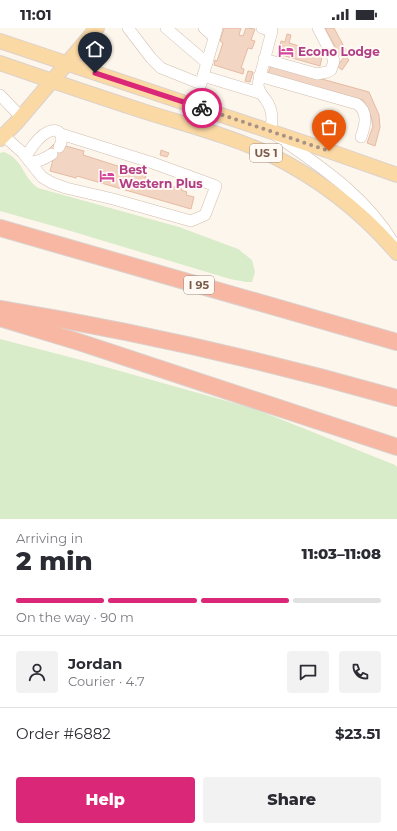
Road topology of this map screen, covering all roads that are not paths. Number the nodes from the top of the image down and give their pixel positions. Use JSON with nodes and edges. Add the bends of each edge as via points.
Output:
{"nodes":[{"id":1,"x":97,"y":28,"type":"edge"},
{"id":2,"x":166,"y":28,"type":"edge"},
{"id":3,"x":204,"y":28,"type":"edge"},
{"id":4,"x":262,"y":28,"type":"edge"},
{"id":5,"x":318,"y":28,"type":"edge"},
{"id":6,"x":132,"y":30,"type":"edge"},
{"id":7,"x":216,"y":32,"type":"edge"},
{"id":8,"x":0,"y":41,"type":"edge"},
{"id":9,"x":264,"y":59,"type":"junction"},
{"id":10,"x":66,"y":63,"type":"junction"},
{"id":11,"x":206,"y":63,"type":"junction"},
{"id":12,"x":0,"y":64,"type":"edge"},
{"id":13,"x":203,"y":76,"type":"junction"},
{"id":14,"x":259,"y":76,"type":"junction"},
{"id":15,"x":51,"y":81,"type":"junction"},
{"id":16,"x":259,"y":93,"type":"junction"},
{"id":17,"x":0,"y":95,"type":"edge"},
{"id":18,"x":21,"y":117,"type":"junction"},
{"id":19,"x":270,"y":131,"type":"junction"},
{"id":20,"x":61,"y":134,"type":"junction"},
{"id":21,"x":361,"y":137,"type":"dead end"},
{"id":22,"x":2,"y":138,"type":"edge"},
{"id":23,"x":26,"y":157,"type":"junction"},
{"id":24,"x":397,"y":175,"type":"edge"},
{"id":25,"x":0,"y":228,"type":"edge"},
{"id":26,"x":397,"y":252,"type":"edge"},
{"id":27,"x":0,"y":309,"type":"edge"},
{"id":28,"x":0,"y":318,"type":"edge"},
{"id":29,"x":397,"y":342,"type":"edge"},
{"id":30,"x":397,"y":398,"type":"edge"},
{"id":31,"x":397,"y":447,"type":"edge"}],
"edges":[{"from":1,"to":10,"type":"main road"},
{"from":2,"to":11,"type":"lane"},
{"from":3,"to":7,"type":"lane"},
{"from":4,"to":9,"type":"lane","via":[[272,31]]},
{"from":5,"to":9,"type":"lane","via":[[333,57],[333,66],[327,72],[317,74]]},
{"from":6,"to":13,"type":"lane","via":[[161,68],[201,84]]},
{"from":7,"to":11,"type":"lane"},
{"from":8,"to":10,"type":"main road","number":"US 1"},
{"from":9,"to":14,"type":"lane"},
{"from":10,"to":15,"type":"main road"},
{"from":10,"to":19,"type":"main road","number":"US 1"},
{"from":11,"to":13,"type":"lane"},
{"from":12,"to":15,"type":"main road","number":"US 1"},
{"from":13,"to":16,"type":"lane"},
{"from":14,"to":16,"type":"lane"},
{"from":14,"to":21,"type":"lane","via":[[357,104],[365,119]]},
{"from":15,"to":18,"type":"main road"},
{"from":15,"to":26,"type":"main road","number":"US 1","via":[[234,140],[276,158],[310,177],[341,199]]},
{"from":16,"to":19,"type":"lane","via":[[266,99],[271,112]]},
{"from":17,"to":18,"type":"lane"},
{"from":18,"to":22,"type":"main road"},
{"from":19,"to":24,"type":"main road","number":"US 1"},
{"from":19,"to":26,"type":"lane","via":[[351,190],[379,222]]},
{"from":20,"to":23,"type":"lane","via":[[56,130],[40,137]]},
{"from":20,"to":23,"type":"lane","via":[[62,139],[55,151],[32,162]]},
{"from":20,"to":23,"type":"lane","via":[[216,186],[205,216],[191,221],[66,188],[42,177]]},
{"from":22,"to":23,"type":"lane"},
{"from":25,"to":29,"type":"highway","number":"I 95"},
{"from":27,"to":30,"type":"highway","via":[[64,319],[196,347]]},
{"from":28,"to":31,"type":"highway"}]}
